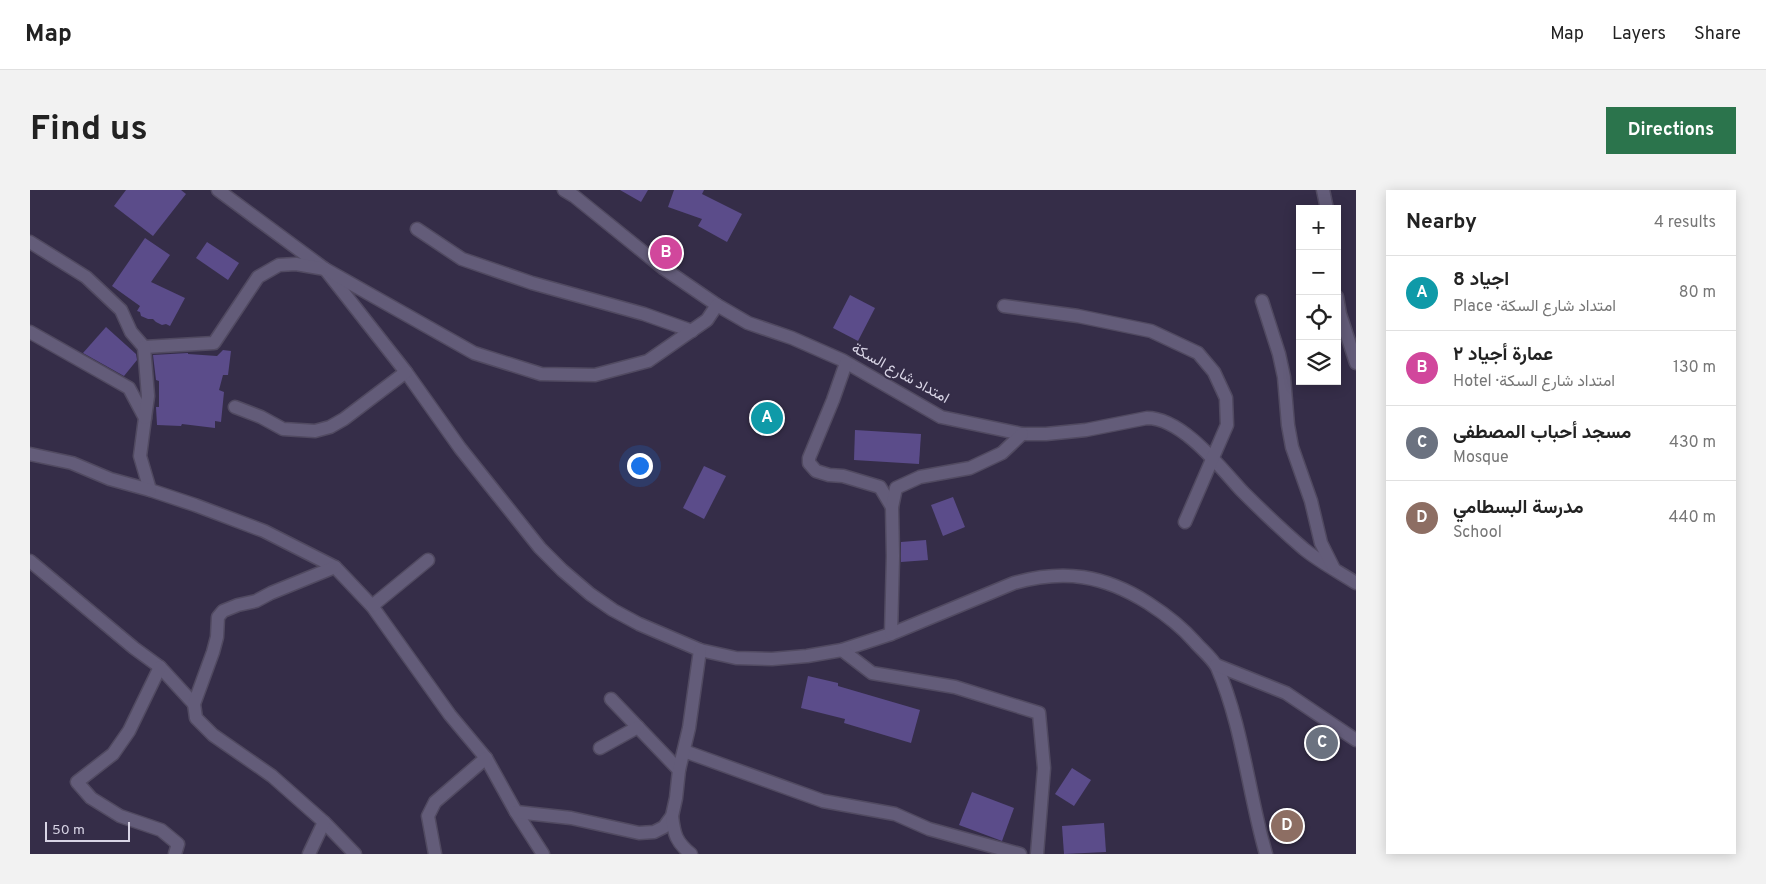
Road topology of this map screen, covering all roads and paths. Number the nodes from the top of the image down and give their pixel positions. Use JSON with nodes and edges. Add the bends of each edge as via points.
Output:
{"nodes":[{"id":1,"x":218,"y":190,"type":"edge"},
{"id":2,"x":564,"y":190,"type":"edge"},
{"id":3,"x":1323,"y":190,"type":"edge"},
{"id":4,"x":1327,"y":205,"type":"edge"},
{"id":5,"x":417,"y":229,"type":"dead end"},
{"id":6,"x":30,"y":242,"type":"edge"},
{"id":7,"x":325,"y":269,"type":"junction"},
{"id":8,"x":1262,"y":301,"type":"dead end"},
{"id":9,"x":717,"y":305,"type":"junction"},
{"id":10,"x":1004,"y":306,"type":"dead end"},
{"id":11,"x":1341,"y":317,"type":"edge"},
{"id":12,"x":692,"y":331,"type":"junction"},
{"id":13,"x":30,"y":332,"type":"edge"},
{"id":14,"x":144,"y":347,"type":"junction"},
{"id":15,"x":846,"y":363,"type":"junction"},
{"id":16,"x":1356,"y":363,"type":"edge"},
{"id":17,"x":406,"y":372,"type":"junction"},
{"id":18,"x":235,"y":407,"type":"dead end"},
{"id":19,"x":145,"y":418,"type":"junction"},
{"id":20,"x":1022,"y":434,"type":"junction"},
{"id":21,"x":30,"y":454,"type":"edge"},
{"id":22,"x":1214,"y":458,"type":"junction"},
{"id":23,"x":150,"y":490,"type":"junction"},
{"id":24,"x":892,"y":507,"type":"junction"},
{"id":25,"x":1185,"y":522,"type":"dead end"},
{"id":26,"x":428,"y":560,"type":"dead end"},
{"id":27,"x":30,"y":561,"type":"edge"},
{"id":28,"x":335,"y":568,"type":"junction"},
{"id":29,"x":1334,"y":569,"type":"junction"},
{"id":30,"x":1356,"y":583,"type":"edge"},
{"id":31,"x":372,"y":606,"type":"junction"},
{"id":32,"x":891,"y":634,"type":"junction"},
{"id":33,"x":700,"y":650,"type":"junction"},
{"id":34,"x":842,"y":650,"type":"junction"},
{"id":35,"x":1216,"y":665,"type":"junction"},
{"id":36,"x":160,"y":667,"type":"junction"},
{"id":37,"x":611,"y":699,"type":"dead end"},
{"id":38,"x":194,"y":704,"type":"junction"},
{"id":39,"x":638,"y":727,"type":"junction"},
{"id":40,"x":1356,"y":740,"type":"edge"},
{"id":41,"x":600,"y":748,"type":"dead end"},
{"id":42,"x":684,"y":752,"type":"junction"},
{"id":43,"x":486,"y":758,"type":"junction"},
{"id":44,"x":679,"y":770,"type":"junction"},
{"id":45,"x":516,"y":812,"type":"junction"},
{"id":46,"x":672,"y":816,"type":"junction"},
{"id":47,"x":324,"y":822,"type":"junction"},
{"id":48,"x":175,"y":854,"type":"edge"},
{"id":49,"x":309,"y":854,"type":"edge"},
{"id":50,"x":355,"y":854,"type":"edge"},
{"id":51,"x":435,"y":854,"type":"edge"},
{"id":52,"x":543,"y":854,"type":"edge"},
{"id":53,"x":691,"y":854,"type":"edge"},
{"id":54,"x":1020,"y":854,"type":"edge"},
{"id":55,"x":1037,"y":854,"type":"edge"},
{"id":56,"x":1266,"y":854,"type":"edge"}],
"edges":[{"from":1,"to":7,"type":"street"},
{"from":2,"to":9,"type":"street","name":"امتداد شارع السكة","via":[[663,268]]},
{"from":3,"to":4,"type":"street"},
{"from":5,"to":12,"type":"street","via":[[462,259]]},
{"from":6,"to":14,"type":"street","via":[[86,277],[121,310],[131,332]]},
{"from":7,"to":12,"type":"street","via":[[474,353],[541,374],[596,375],[648,361]]},
{"from":7,"to":14,"type":"street","via":[[279,265],[258,278],[214,342]]},
{"from":7,"to":17,"type":"street"},
{"from":8,"to":29,"type":"street","via":[[1284,377],[1292,446],[1321,543]]},
{"from":9,"to":12,"type":"street","via":[[707,320]]},
{"from":9,"to":15,"type":"street","name":"امتداد شارع السكة","via":[[748,323],[792,338]]},
{"from":10,"to":22,"type":"street","via":[[1078,316],[1151,331],[1198,353],[1214,372],[1226,398],[1227,425]]},
{"from":11,"to":16,"type":"street"},
{"from":13,"to":19,"type":"street","via":[[129,388]]},
{"from":14,"to":19,"type":"street","via":[[148,396]]},
{"from":15,"to":20,"type":"street","name":"امتداد شارع السكة","via":[[941,417]]},
{"from":15,"to":24,"type":"street","via":[[809,464],[816,471],[880,487]]},
{"from":17,"to":18,"type":"street","via":[[344,419],[315,431],[283,429]]},
{"from":17,"to":33,"type":"street","via":[[466,456],[540,548],[562,570],[613,610]]},
{"from":19,"to":23,"type":"street","via":[[140,456]]},
{"from":20,"to":22,"type":"street","name":"امتداد شارع السكة","via":[[1086,430],[1140,418],[1155,418],[1169,423]]},
{"from":20,"to":24,"type":"street","via":[[1002,453],[970,468],[920,477],[896,488]]},
{"from":21,"to":23,"type":"street","via":[[72,463],[110,479]]},
{"from":22,"to":25,"type":"street"},
{"from":22,"to":29,"type":"street","name":"امتداد شارع السكة","via":[[1276,524]]},
{"from":23,"to":28,"type":"street","via":[[264,531]]},
{"from":24,"to":32,"type":"street"},
{"from":26,"to":31,"type":"street"},
{"from":27,"to":36,"type":"street"},
{"from":28,"to":31,"type":"street"},
{"from":28,"to":38,"type":"street","via":[[223,611],[218,617],[213,652]]},
{"from":29,"to":30,"type":"street","name":"امتداد شارع السكة"},
{"from":31,"to":43,"type":"street","via":[[450,715]]},
{"from":32,"to":34,"type":"street"},
{"from":32,"to":35,"type":"street","via":[[1014,584],[1046,576],[1073,576],[1114,585],[1137,597],[1187,633]]},
{"from":33,"to":34,"type":"street","via":[[736,658],[772,659]]},
{"from":33,"to":42,"type":"street"},
{"from":34,"to":55,"type":"street","via":[[872,673],[955,686],[1039,713],[1044,768]]},
{"from":35,"to":40,"type":"street","via":[[1286,693]]},
{"from":35,"to":56,"type":"street","via":[[1235,717]]},
{"from":36,"to":38,"type":"street"},
{"from":36,"to":48,"type":"street","via":[[129,731],[114,754],[77,782],[91,798],[120,816],[161,830],[178,844]]},
{"from":37,"to":39,"type":"street"},
{"from":38,"to":47,"type":"street","via":[[196,718],[213,735],[272,776]]},
{"from":39,"to":41,"type":"street"},
{"from":39,"to":44,"type":"street"},
{"from":42,"to":44,"type":"street"},
{"from":42,"to":54,"type":"street","via":[[822,800],[895,814],[929,829]]},
{"from":43,"to":45,"type":"street"},
{"from":43,"to":51,"type":"street","via":[[435,802],[428,816]]},
{"from":44,"to":46,"type":"street"},
{"from":45,"to":46,"type":"street","via":[[571,818],[639,833],[654,832],[664,827]]},
{"from":45,"to":52,"type":"street"},
{"from":46,"to":53,"type":"street","via":[[674,833],[680,845]]},
{"from":47,"to":49,"type":"street"},
{"from":47,"to":50,"type":"street"}]}
